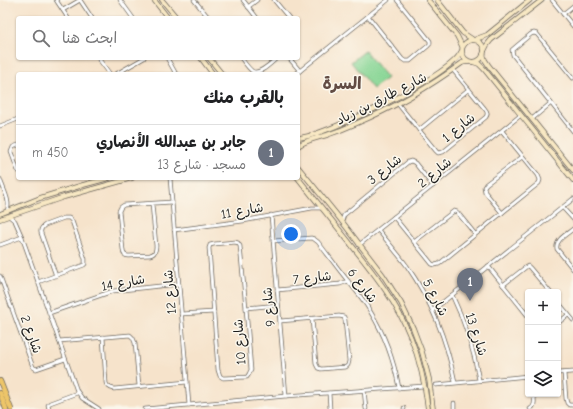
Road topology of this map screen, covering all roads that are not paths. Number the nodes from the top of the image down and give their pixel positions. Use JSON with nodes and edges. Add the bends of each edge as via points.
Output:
{"nodes":[{"id":1,"x":56,"y":0,"type":"edge"},
{"id":2,"x":80,"y":0,"type":"edge"},
{"id":3,"x":120,"y":0,"type":"edge"},
{"id":4,"x":154,"y":0,"type":"edge"},
{"id":5,"x":194,"y":0,"type":"edge"},
{"id":6,"x":242,"y":0,"type":"edge"},
{"id":7,"x":257,"y":0,"type":"edge"},
{"id":8,"x":274,"y":0,"type":"edge"},
{"id":9,"x":388,"y":0,"type":"edge"},
{"id":10,"x":397,"y":0,"type":"edge"},
{"id":11,"x":428,"y":0,"type":"edge"},
{"id":12,"x":437,"y":0,"type":"edge"},
{"id":13,"x":530,"y":0,"type":"edge"},
{"id":14,"x":542,"y":0,"type":"edge"},
{"id":15,"x":552,"y":0,"type":"edge"},
{"id":16,"x":163,"y":1,"type":"edge"},
{"id":17,"x":158,"y":6,"type":"junction"},
{"id":18,"x":573,"y":6,"type":"edge"},
{"id":19,"x":248,"y":7,"type":"junction"},
{"id":20,"x":63,"y":10,"type":"junction"},
{"id":21,"x":563,"y":14,"type":"junction"},
{"id":22,"x":512,"y":15,"type":"junction"},
{"id":23,"x":67,"y":16,"type":"edge"},
{"id":24,"x":91,"y":16,"type":"edge"},
{"id":25,"x":132,"y":16,"type":"edge"},
{"id":26,"x":166,"y":16,"type":"edge"},
{"id":27,"x":174,"y":16,"type":"edge"},
{"id":28,"x":207,"y":16,"type":"edge"},
{"id":29,"x":255,"y":16,"type":"edge"},
{"id":30,"x":287,"y":16,"type":"edge"},
{"id":31,"x":368,"y":16,"type":"junction"},
{"id":32,"x":508,"y":18,"type":"junction"},
{"id":33,"x":516,"y":20,"type":"junction"},
{"id":34,"x":456,"y":24,"type":"junction"},
{"id":35,"x":512,"y":24,"type":"junction"},
{"id":36,"x":573,"y":26,"type":"edge"},
{"id":37,"x":451,"y":28,"type":"junction"},
{"id":38,"x":474,"y":39,"type":"junction"},
{"id":39,"x":462,"y":47,"type":"junction"},
{"id":40,"x":461,"y":52,"type":"junction"},
{"id":41,"x":484,"y":52,"type":"junction"},
{"id":42,"x":100,"y":60,"type":"edge"},
{"id":43,"x":140,"y":60,"type":"edge"},
{"id":44,"x":168,"y":60,"type":"edge"},
{"id":45,"x":202,"y":60,"type":"edge"},
{"id":46,"x":211,"y":60,"type":"edge"},
{"id":47,"x":243,"y":60,"type":"edge"},
{"id":48,"x":274,"y":60,"type":"edge"},
{"id":49,"x":291,"y":60,"type":"edge"},
{"id":50,"x":471,"y":62,"type":"junction"},
{"id":51,"x":489,"y":66,"type":"junction"},
{"id":52,"x":484,"y":69,"type":"junction"},
{"id":53,"x":453,"y":70,"type":"junction"},
{"id":54,"x":300,"y":71,"type":"joint"},
{"id":55,"x":108,"y":72,"type":"edge"},
{"id":56,"x":120,"y":72,"type":"edge"},
{"id":57,"x":175,"y":72,"type":"edge"},
{"id":58,"x":212,"y":72,"type":"edge"},
{"id":59,"x":220,"y":72,"type":"edge"},
{"id":60,"x":256,"y":72,"type":"edge"},
{"id":61,"x":256,"y":72,"type":"edge"},
{"id":62,"x":573,"y":78,"type":"edge"},
{"id":63,"x":426,"y":81,"type":"junction"},
{"id":64,"x":417,"y":86,"type":"junction"},
{"id":65,"x":429,"y":86,"type":"junction"},
{"id":66,"x":469,"y":89,"type":"junction"},
{"id":67,"x":420,"y":92,"type":"junction"},
{"id":68,"x":551,"y":103,"type":"junction"},
{"id":69,"x":398,"y":104,"type":"junction"},
{"id":70,"x":521,"y":115,"type":"junction"},
{"id":71,"x":532,"y":118,"type":"junction"},
{"id":72,"x":16,"y":120,"type":"edge"},
{"id":73,"x":0,"y":126,"type":"edge"},
{"id":74,"x":419,"y":130,"type":"junction"},
{"id":75,"x":502,"y":131,"type":"junction"},
{"id":76,"x":573,"y":131,"type":"edge"},
{"id":77,"x":300,"y":138,"type":"edge"},
{"id":78,"x":300,"y":145,"type":"edge"},
{"id":79,"x":16,"y":146,"type":"edge"},
{"id":80,"x":555,"y":147,"type":"junction"},
{"id":81,"x":549,"y":150,"type":"junction"},
{"id":82,"x":559,"y":153,"type":"junction"},
{"id":83,"x":522,"y":156,"type":"junction"},
{"id":84,"x":554,"y":156,"type":"junction"},
{"id":85,"x":16,"y":166,"type":"edge"},
{"id":86,"x":300,"y":170,"type":"edge"},
{"id":87,"x":573,"y":170,"type":"edge"},
{"id":88,"x":0,"y":179,"type":"edge"},
{"id":89,"x":101,"y":180,"type":"edge"},
{"id":90,"x":124,"y":180,"type":"edge"},
{"id":91,"x":170,"y":180,"type":"edge"},
{"id":92,"x":299,"y":180,"type":"edge"},
{"id":93,"x":573,"y":180,"type":"edge"},
{"id":94,"x":309,"y":181,"type":"junction"},
{"id":95,"x":93,"y":182,"type":"junction"},
{"id":96,"x":303,"y":185,"type":"junction"},
{"id":97,"x":1,"y":186,"type":"edge"},
{"id":98,"x":433,"y":186,"type":"junction"},
{"id":99,"x":94,"y":188,"type":"junction"},
{"id":100,"x":40,"y":198,"type":"junction"},
{"id":101,"x":573,"y":199,"type":"edge"},
{"id":102,"x":315,"y":200,"type":"junction"},
{"id":103,"x":172,"y":202,"type":"junction"},
{"id":104,"x":8,"y":203,"type":"junction"},
{"id":105,"x":42,"y":204,"type":"junction"},
{"id":106,"x":152,"y":204,"type":"junction"},
{"id":107,"x":312,"y":208,"type":"junction"},
{"id":108,"x":322,"y":208,"type":"junction"},
{"id":109,"x":563,"y":208,"type":"junction"},
{"id":110,"x":16,"y":211,"type":"junction"},
{"id":111,"x":502,"y":213,"type":"junction"},
{"id":112,"x":0,"y":214,"type":"edge"},
{"id":113,"x":8,"y":214,"type":"junction"},
{"id":114,"x":271,"y":215,"type":"junction"},
{"id":115,"x":337,"y":215,"type":"junction"},
{"id":116,"x":344,"y":215,"type":"junction"},
{"id":117,"x":394,"y":217,"type":"junction"},
{"id":118,"x":573,"y":218,"type":"edge"},
{"id":119,"x":0,"y":219,"type":"edge"},
{"id":120,"x":15,"y":221,"type":"junction"},
{"id":121,"x":342,"y":221,"type":"junction"},
{"id":122,"x":573,"y":229,"type":"edge"},
{"id":123,"x":174,"y":230,"type":"junction"},
{"id":124,"x":378,"y":230,"type":"junction"},
{"id":125,"x":475,"y":234,"type":"junction"},
{"id":126,"x":22,"y":237,"type":"junction"},
{"id":127,"x":273,"y":242,"type":"junction"},
{"id":128,"x":414,"y":242,"type":"junction"},
{"id":129,"x":0,"y":245,"type":"edge"},
{"id":130,"x":359,"y":245,"type":"junction"},
{"id":131,"x":488,"y":266,"type":"junction"},
{"id":132,"x":573,"y":269,"type":"edge"},
{"id":133,"x":0,"y":276,"type":"edge"},
{"id":134,"x":56,"y":276,"type":"junction"},
{"id":135,"x":348,"y":281,"type":"junction"},
{"id":136,"x":38,"y":282,"type":"junction"},
{"id":137,"x":179,"y":284,"type":"junction"},
{"id":138,"x":503,"y":285,"type":"junction"},
{"id":139,"x":548,"y":289,"type":"edge"},
{"id":140,"x":277,"y":290,"type":"junction"},
{"id":141,"x":452,"y":295,"type":"junction"},
{"id":142,"x":278,"y":305,"type":"junction"},
{"id":143,"x":561,"y":306,"type":"edge"},
{"id":144,"x":246,"y":308,"type":"junction"},
{"id":145,"x":404,"y":309,"type":"junction"},
{"id":146,"x":433,"y":310,"type":"junction"},
{"id":147,"x":398,"y":311,"type":"junction"},
{"id":148,"x":214,"y":312,"type":"junction"},
{"id":149,"x":525,"y":312,"type":"edge"},
{"id":150,"x":49,"y":313,"type":"junction"},
{"id":151,"x":181,"y":314,"type":"junction"},
{"id":152,"x":568,"y":315,"type":"junction"},
{"id":153,"x":408,"y":316,"type":"junction"},
{"id":154,"x":402,"y":318,"type":"junction"},
{"id":155,"x":312,"y":319,"type":"junction"},
{"id":156,"x":573,"y":320,"type":"edge"},
{"id":157,"x":280,"y":321,"type":"junction"},
{"id":158,"x":561,"y":321,"type":"edge"},
{"id":159,"x":103,"y":337,"type":"junction"},
{"id":160,"x":59,"y":341,"type":"junction"},
{"id":161,"x":65,"y":359,"type":"junction"},
{"id":162,"x":573,"y":372,"type":"edge"},
{"id":163,"x":564,"y":373,"type":"joint"},
{"id":164,"x":525,"y":376,"type":"edge"},
{"id":165,"x":429,"y":379,"type":"junction"},
{"id":166,"x":479,"y":380,"type":"junction"},
{"id":167,"x":0,"y":381,"type":"edge"},
{"id":168,"x":187,"y":382,"type":"junction"},
{"id":169,"x":455,"y":382,"type":"junction"},
{"id":170,"x":436,"y":384,"type":"junction"},
{"id":171,"x":139,"y":386,"type":"junction"},
{"id":172,"x":424,"y":386,"type":"junction"},
{"id":173,"x":399,"y":388,"type":"junction"},
{"id":174,"x":364,"y":390,"type":"junction"},
{"id":175,"x":431,"y":391,"type":"junction"},
{"id":176,"x":0,"y":393,"type":"edge"},
{"id":177,"x":77,"y":393,"type":"junction"},
{"id":178,"x":329,"y":393,"type":"junction"},
{"id":179,"x":286,"y":396,"type":"junction"},
{"id":180,"x":534,"y":397,"type":"edge"},
{"id":181,"x":454,"y":403,"type":"dead end"},
{"id":182,"x":189,"y":405,"type":"junction"},
{"id":183,"x":573,"y":405,"type":"edge"},
{"id":184,"x":9,"y":408,"type":"edge"},
{"id":185,"x":158,"y":408,"type":"edge"},
{"id":186,"x":49,"y":409,"type":"edge"},
{"id":187,"x":99,"y":409,"type":"edge"},
{"id":188,"x":145,"y":409,"type":"edge"},
{"id":189,"x":330,"y":409,"type":"edge"},
{"id":190,"x":366,"y":409,"type":"edge"},
{"id":191,"x":428,"y":409,"type":"edge"},
{"id":192,"x":433,"y":409,"type":"edge"},
{"id":193,"x":454,"y":409,"type":"edge"},
{"id":194,"x":530,"y":409,"type":"edge"}],
"edges":[{"from":1,"to":20,"type":"street"},
{"from":2,"to":20,"type":"street"},
{"from":2,"to":24,"type":"street"},
{"from":3,"to":25,"type":"street"},
{"from":4,"to":17,"type":"street"},
{"from":5,"to":28,"type":"street"},
{"from":6,"to":19,"type":"street"},
{"from":7,"to":19,"type":"street"},
{"from":8,"to":30,"type":"street"},
{"from":9,"to":31,"type":"street"},
{"from":10,"to":31,"type":"street","via":[[430,41],[428,46],[411,60],[402,59]]},
{"from":11,"to":37,"type":"street"},
{"from":12,"to":34,"type":"street"},
{"from":13,"to":22,"type":"street"},
{"from":14,"to":33,"type":"street"},
{"from":15,"to":21,"type":"street"},
{"from":16,"to":17,"type":"street","via":[[159,2]]},
{"from":16,"to":27,"type":"street"},
{"from":17,"to":26,"type":"street"},
{"from":18,"to":21,"type":"street"},
{"from":19,"to":29,"type":"street"},
{"from":20,"to":23,"type":"street"},
{"from":21,"to":36,"type":"street"},
{"from":22,"to":32,"type":"street"},
{"from":22,"to":33,"type":"street"},
{"from":31,"to":54,"type":"street"},
{"from":32,"to":35,"type":"street"},
{"from":32,"to":38,"type":"street","via":[[485,36]]},
{"from":33,"to":35,"type":"street"},
{"from":34,"to":37,"type":"street","via":[[455,28]]},
{"from":34,"to":38,"type":"street","via":[[464,34]]},
{"from":35,"to":41,"type":"street","via":[[491,40]]},
{"from":37,"to":39,"type":"street"},
{"from":38,"to":39,"type":"street","via":[[466,41]]},
{"from":38,"to":41,"type":"street","via":[[481,43]]},
{"from":39,"to":40,"type":"street"},
{"from":40,"to":50,"type":"street","via":[[464,58]]},
{"from":40,"to":63,"type":"street","name":"شارع طارق بن زياد","via":[[456,59]]},
{"from":41,"to":50,"type":"street","via":[[480,59]]},
{"from":41,"to":51,"type":"street"},
{"from":42,"to":55,"type":"street"},
{"from":43,"to":56,"type":"street"},
{"from":44,"to":57,"type":"street"},
{"from":45,"to":58,"type":"street"},
{"from":46,"to":59,"type":"street"},
{"from":47,"to":60,"type":"street"},
{"from":48,"to":61,"type":"street"},
{"from":49,"to":54,"type":"street"},
{"from":50,"to":52,"type":"street","via":[[479,64]]},
{"from":50,"to":53,"type":"street","name":"شارع طارق بن زياد","via":[[463,63]]},
{"from":51,"to":52,"type":"street"},
{"from":51,"to":71,"type":"street"},
{"from":52,"to":70,"type":"street"},
{"from":53,"to":65,"type":"street","name":"شارع طارق بن زياد"},
{"from":53,"to":66,"type":"street","name":"شارع 1"},
{"from":62,"to":68,"type":"street","via":[[534,33],[513,49],[513,56]]},
{"from":63,"to":64,"type":"street","name":"شارع طارق بن زياد"},
{"from":63,"to":65,"type":"street","via":[[424,85]]},
{"from":64,"to":67,"type":"street","via":[[421,87]]},
{"from":64,"to":77,"type":"street","name":"شارع طارق بن زياد","via":[[358,116]]},
{"from":65,"to":67,"type":"street","name":"شارع طارق بن زياد"},
{"from":66,"to":74,"type":"street","name":"شارع 1"},
{"from":66,"to":74,"type":"street","name":"شارع 1","via":[[486,110],[486,117],[438,153]]},
{"from":67,"to":69,"type":"street","name":"شارع طارق بن زياد"},
{"from":68,"to":71,"type":"street"},
{"from":68,"to":76,"type":"street"},
{"from":69,"to":74,"type":"street","name":"شارع 1"},
{"from":69,"to":78,"type":"street","name":"شارع طارق بن زياد","via":[[353,125]]},
{"from":70,"to":75,"type":"street","name":"شارع 2"},
{"from":70,"to":81,"type":"street"},
{"from":71,"to":80,"type":"street"},
{"from":72,"to":73,"type":"street"},
{"from":75,"to":83,"type":"street"},
{"from":75,"to":98,"type":"street","name":"شارع 2"},
{"from":79,"to":85,"type":"street","via":[[11,152]]},
{"from":80,"to":81,"type":"street","via":[[552,151]]},
{"from":80,"to":82,"type":"street"},
{"from":81,"to":84,"type":"street"},
{"from":82,"to":84,"type":"street"},
{"from":82,"to":87,"type":"street"},
{"from":83,"to":111,"type":"street","via":[[538,175],[539,182]]},
{"from":83,"to":111,"type":"street","via":[[484,187],[485,192]]},
{"from":84,"to":93,"type":"street"},
{"from":86,"to":94,"type":"street"},
{"from":88,"to":97,"type":"street"},
{"from":89,"to":95,"type":"street"},
{"from":90,"to":99,"type":"street"},
{"from":91,"to":103,"type":"street","name":"شارع 12"},
{"from":92,"to":96,"type":"street"},
{"from":94,"to":96,"type":"street"},
{"from":94,"to":115,"type":"street"},
{"from":95,"to":99,"type":"street","via":[[96,184]]},
{"from":95,"to":100,"type":"street"},
{"from":96,"to":102,"type":"street"},
{"from":97,"to":104,"type":"street"},
{"from":98,"to":116,"type":"street","name":"شارع 3","via":[[415,163],[409,161]]},
{"from":98,"to":117,"type":"street","name":"شارع 2"},
{"from":99,"to":105,"type":"street"},
{"from":100,"to":105,"type":"street","via":[[39,202]]},
{"from":100,"to":110,"type":"street"},
{"from":101,"to":109,"type":"street"},
{"from":102,"to":107,"type":"street"},
{"from":102,"to":108,"type":"street"},
{"from":103,"to":106,"type":"street"},
{"from":103,"to":123,"type":"street","name":"شارع 12"},
{"from":104,"to":110,"type":"street"},
{"from":104,"to":113,"type":"street"},
{"from":105,"to":110,"type":"street"},
{"from":106,"to":106,"type":"street","via":[[120,208],[123,250],[126,256],[150,255],[155,251]]},
{"from":107,"to":108,"type":"street","name":"شارع 11"},
{"from":107,"to":114,"type":"street","name":"شارع 11"},
{"from":108,"to":147,"type":"street","via":[[380,282]]},
{"from":109,"to":118,"type":"street"},
{"from":109,"to":131,"type":"street"},
{"from":110,"to":113,"type":"street"},
{"from":110,"to":120,"type":"street"},
{"from":111,"to":125,"type":"street"},
{"from":112,"to":113,"type":"street"},
{"from":113,"to":119,"type":"street"},
{"from":113,"to":120,"type":"street"},
{"from":114,"to":123,"type":"street","name":"شارع 11"},
{"from":114,"to":127,"type":"street","name":"شارع 9"},
{"from":115,"to":116,"type":"street"},
{"from":115,"to":121,"type":"street"},
{"from":116,"to":121,"type":"street"},
{"from":117,"to":124,"type":"street","name":"شارع 2"},
{"from":117,"to":128,"type":"street"},
{"from":120,"to":126,"type":"street"},
{"from":121,"to":130,"type":"street"},
{"from":122,"to":132,"type":"street","via":[[556,245]]},
{"from":123,"to":137,"type":"street","name":"شارع 12"},
{"from":124,"to":130,"type":"street","name":"شارع 2"},
{"from":124,"to":146,"type":"street","name":"شارع 5","via":[[407,265]]},
{"from":125,"to":128,"type":"street","via":[[454,211]]},
{"from":125,"to":128,"type":"street","via":[[436,265],[432,264]]},
{"from":126,"to":129,"type":"street"},
{"from":126,"to":136,"type":"street"},
{"from":127,"to":135,"type":"street","name":"شارع 6","via":[[314,239]]},
{"from":127,"to":140,"type":"street","name":"شارع 9"},
{"from":130,"to":145,"type":"street","via":[[389,284]]},
{"from":131,"to":138,"type":"street"},
{"from":131,"to":141,"type":"street"},
{"from":133,"to":161,"type":"street","name":"شارع 2","via":[[33,367],[36,369]]},
{"from":134,"to":134,"type":"street","via":[[86,263],[69,218],[43,226],[40,230]]},
{"from":134,"to":136,"type":"street"},
{"from":135,"to":140,"type":"street","name":"شارع 7"},
{"from":135,"to":173,"type":"street","name":"شارع 6","via":[[358,292],[381,330]]},
{"from":136,"to":150,"type":"street"},
{"from":137,"to":150,"type":"street","name":"شارع 14","via":[[113,291]]},
{"from":137,"to":151,"type":"street","name":"شارع 12"},
{"from":138,"to":139,"type":"street","via":[[528,266]]},
{"from":138,"to":149,"type":"street"},
{"from":140,"to":142,"type":"street","name":"شارع 9"},
{"from":141,"to":146,"type":"street"},
{"from":141,"to":166,"type":"street","name":"شارع 13","via":[[469,335]]},
{"from":142,"to":144,"type":"street","name":"شارع 10"},
{"from":142,"to":157,"type":"street","name":"شارع 9"},
{"from":143,"to":152,"type":"street"},
{"from":144,"to":148,"type":"street","name":"شارع 10","via":[[251,368],[245,377],[223,378],[220,375]]},
{"from":144,"to":148,"type":"street","name":"شارع 10","via":[[240,245],[235,242],[214,244],[208,250]]},
{"from":145,"to":147,"type":"street"},
{"from":145,"to":153,"type":"street"},
{"from":146,"to":169,"type":"street","name":"شارع 5"},
{"from":147,"to":154,"type":"street"},
{"from":148,"to":151,"type":"street","name":"شارع 10"},
{"from":150,"to":160,"type":"street"},
{"from":151,"to":168,"type":"street","name":"شارع 12"},
{"from":152,"to":156,"type":"street"},
{"from":152,"to":158,"type":"street"},
{"from":153,"to":154,"type":"street"},
{"from":153,"to":165,"type":"street"},
{"from":154,"to":172,"type":"street","via":[[420,365]]},
{"from":155,"to":155,"type":"street","via":[[340,316],[344,318],[349,361],[346,367],[318,367]]},
{"from":155,"to":157,"type":"street"},
{"from":157,"to":179,"type":"street","name":"شارع 9"},
{"from":159,"to":160,"type":"street"},
{"from":159,"to":171,"type":"street","via":[[130,335],[133,338]]},
{"from":159,"to":171,"type":"street","via":[[108,386],[114,389]]},
{"from":160,"to":161,"type":"street"},
{"from":161,"to":177,"type":"street"},
{"from":162,"to":163,"type":"street"},
{"from":163,"to":183,"type":"street","via":[[566,401]]},
{"from":164,"to":166,"type":"street"},
{"from":165,"to":170,"type":"street"},
{"from":165,"to":175,"type":"street"},
{"from":166,"to":169,"type":"street"},
{"from":167,"to":184,"type":"main road"},
{"from":168,"to":171,"type":"street"},
{"from":168,"to":182,"type":"street","name":"شارع 12"},
{"from":169,"to":170,"type":"street"},
{"from":170,"to":175,"type":"street"},
{"from":172,"to":173,"type":"street"},
{"from":172,"to":191,"type":"street"},
{"from":173,"to":174,"type":"street"},
{"from":174,"to":178,"type":"street"},
{"from":174,"to":190,"type":"street"},
{"from":175,"to":192,"type":"street"},
{"from":176,"to":184,"type":"main road"},
{"from":177,"to":186,"type":"street","via":[[50,402]]},
{"from":177,"to":187,"type":"street"},
{"from":178,"to":179,"type":"street"},
{"from":178,"to":189,"type":"street"},
{"from":179,"to":182,"type":"street"},
{"from":180,"to":194,"type":"street","via":[[533,407]]},
{"from":181,"to":193,"type":"street"},
{"from":182,"to":185,"type":"street"},
{"from":185,"to":188,"type":"street"}]}
